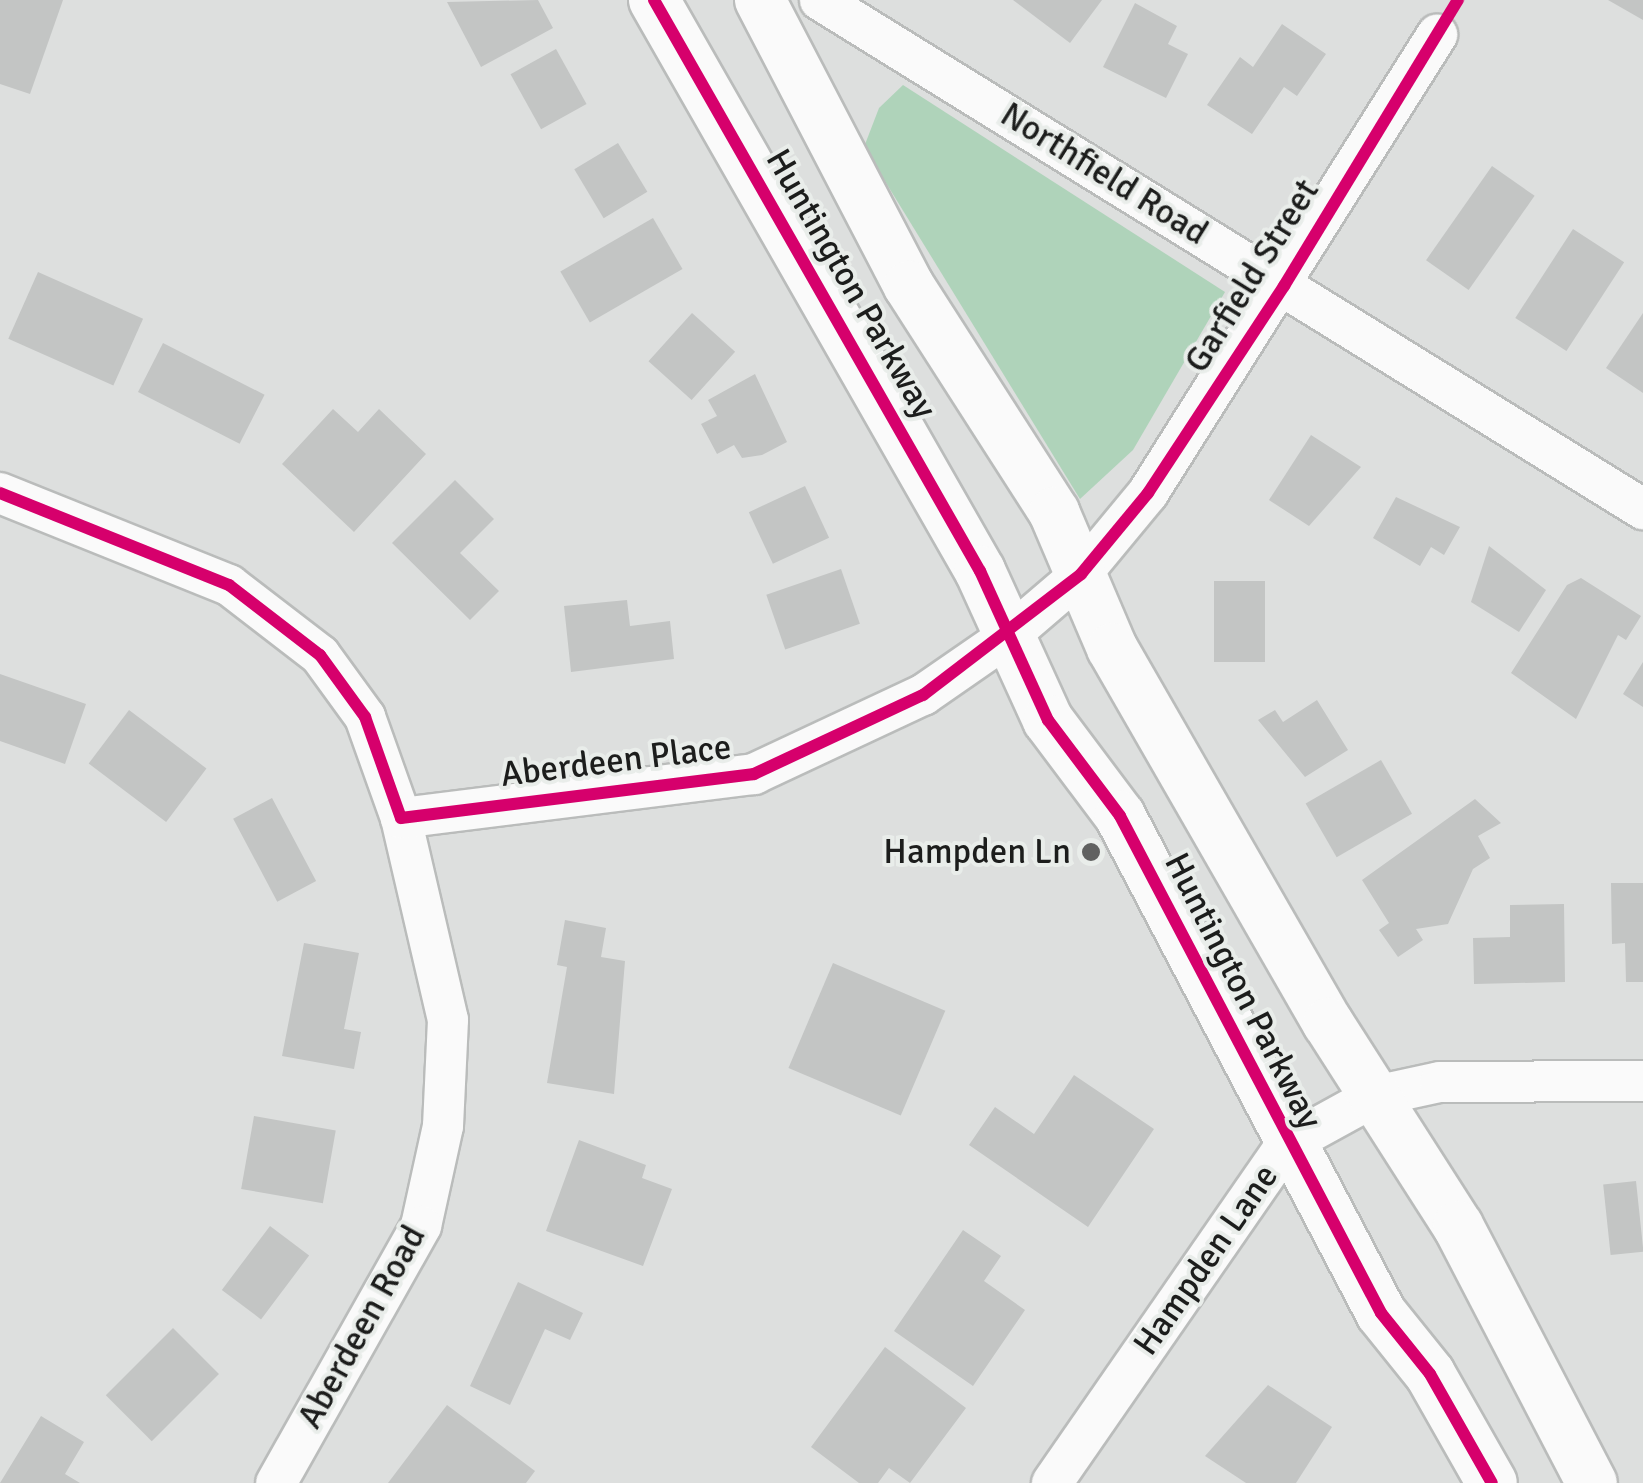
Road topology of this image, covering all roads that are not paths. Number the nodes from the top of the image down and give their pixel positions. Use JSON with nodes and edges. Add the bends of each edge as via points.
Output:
{"nodes":[{"id":1,"x":760,"y":0,"type":"edge"},
{"id":2,"x":820,"y":0,"type":"edge"},
{"id":3,"x":657,"y":1,"type":"edge"},
{"id":4,"x":1437,"y":36,"type":"dead end"},
{"id":5,"x":1284,"y":286,"type":"junction"},
{"id":6,"x":0,"y":493,"type":"edge"},
{"id":7,"x":1643,"y":508,"type":"edge"},
{"id":8,"x":1081,"y":574,"type":"junction"},
{"id":9,"x":1011,"y":634,"type":"junction"},
{"id":10,"x":401,"y":818,"type":"junction"},
{"id":11,"x":1643,"y":1081,"type":"edge"},
{"id":12,"x":1375,"y":1096,"type":"junction"},
{"id":13,"x":1286,"y":1145,"type":"junction"},
{"id":14,"x":276,"y":1483,"type":"edge"},
{"id":15,"x":1052,"y":1483,"type":"edge"},
{"id":16,"x":1492,"y":1483,"type":"edge"},
{"id":17,"x":1592,"y":1483,"type":"edge"}],
"edges":[{"from":1,"to":8,"type":"street","name":"Huntington Parkway","via":[[909,286],[1027,466]]},
{"from":2,"to":5,"type":"street","name":"Northfield Road"},
{"from":3,"to":9,"type":"street","name":"Huntington Parkway"},
{"from":4,"to":5,"type":"street","name":"Garfield Street"},
{"from":5,"to":7,"type":"street","name":"Northfield Road"},
{"from":5,"to":8,"type":"street","name":"Garfield Street","via":[[1148,493]]},
{"from":6,"to":10,"type":"street","name":"Aberdeen Road","via":[[229,585],[320,655],[365,717]]},
{"from":8,"to":9,"type":"street","name":"Aberdeen Place"},
{"from":8,"to":12,"type":"street","name":"Huntington Parkway","via":[[1112,648]]},
{"from":9,"to":10,"type":"street","name":"Aberdeen Place","via":[[923,694],[754,774]]},
{"from":9,"to":13,"type":"street","name":"Huntington Parkway","via":[[1048,720],[1120,816],[1184,932]]},
{"from":10,"to":14,"type":"street","name":"Aberdeen Road","via":[[448,1020],[443,1126],[421,1226]]},
{"from":11,"to":12,"type":"street","name":"Hampden Lane","via":[[1440,1082]]},
{"from":12,"to":13,"type":"street","name":"Hampden Lane"},
{"from":12,"to":17,"type":"street","name":"Huntington Parkway","via":[[1458,1226]]},
{"from":13,"to":15,"type":"street","name":"Hampden Lane"},
{"from":13,"to":16,"type":"street","name":"Huntington Parkway"}]}
